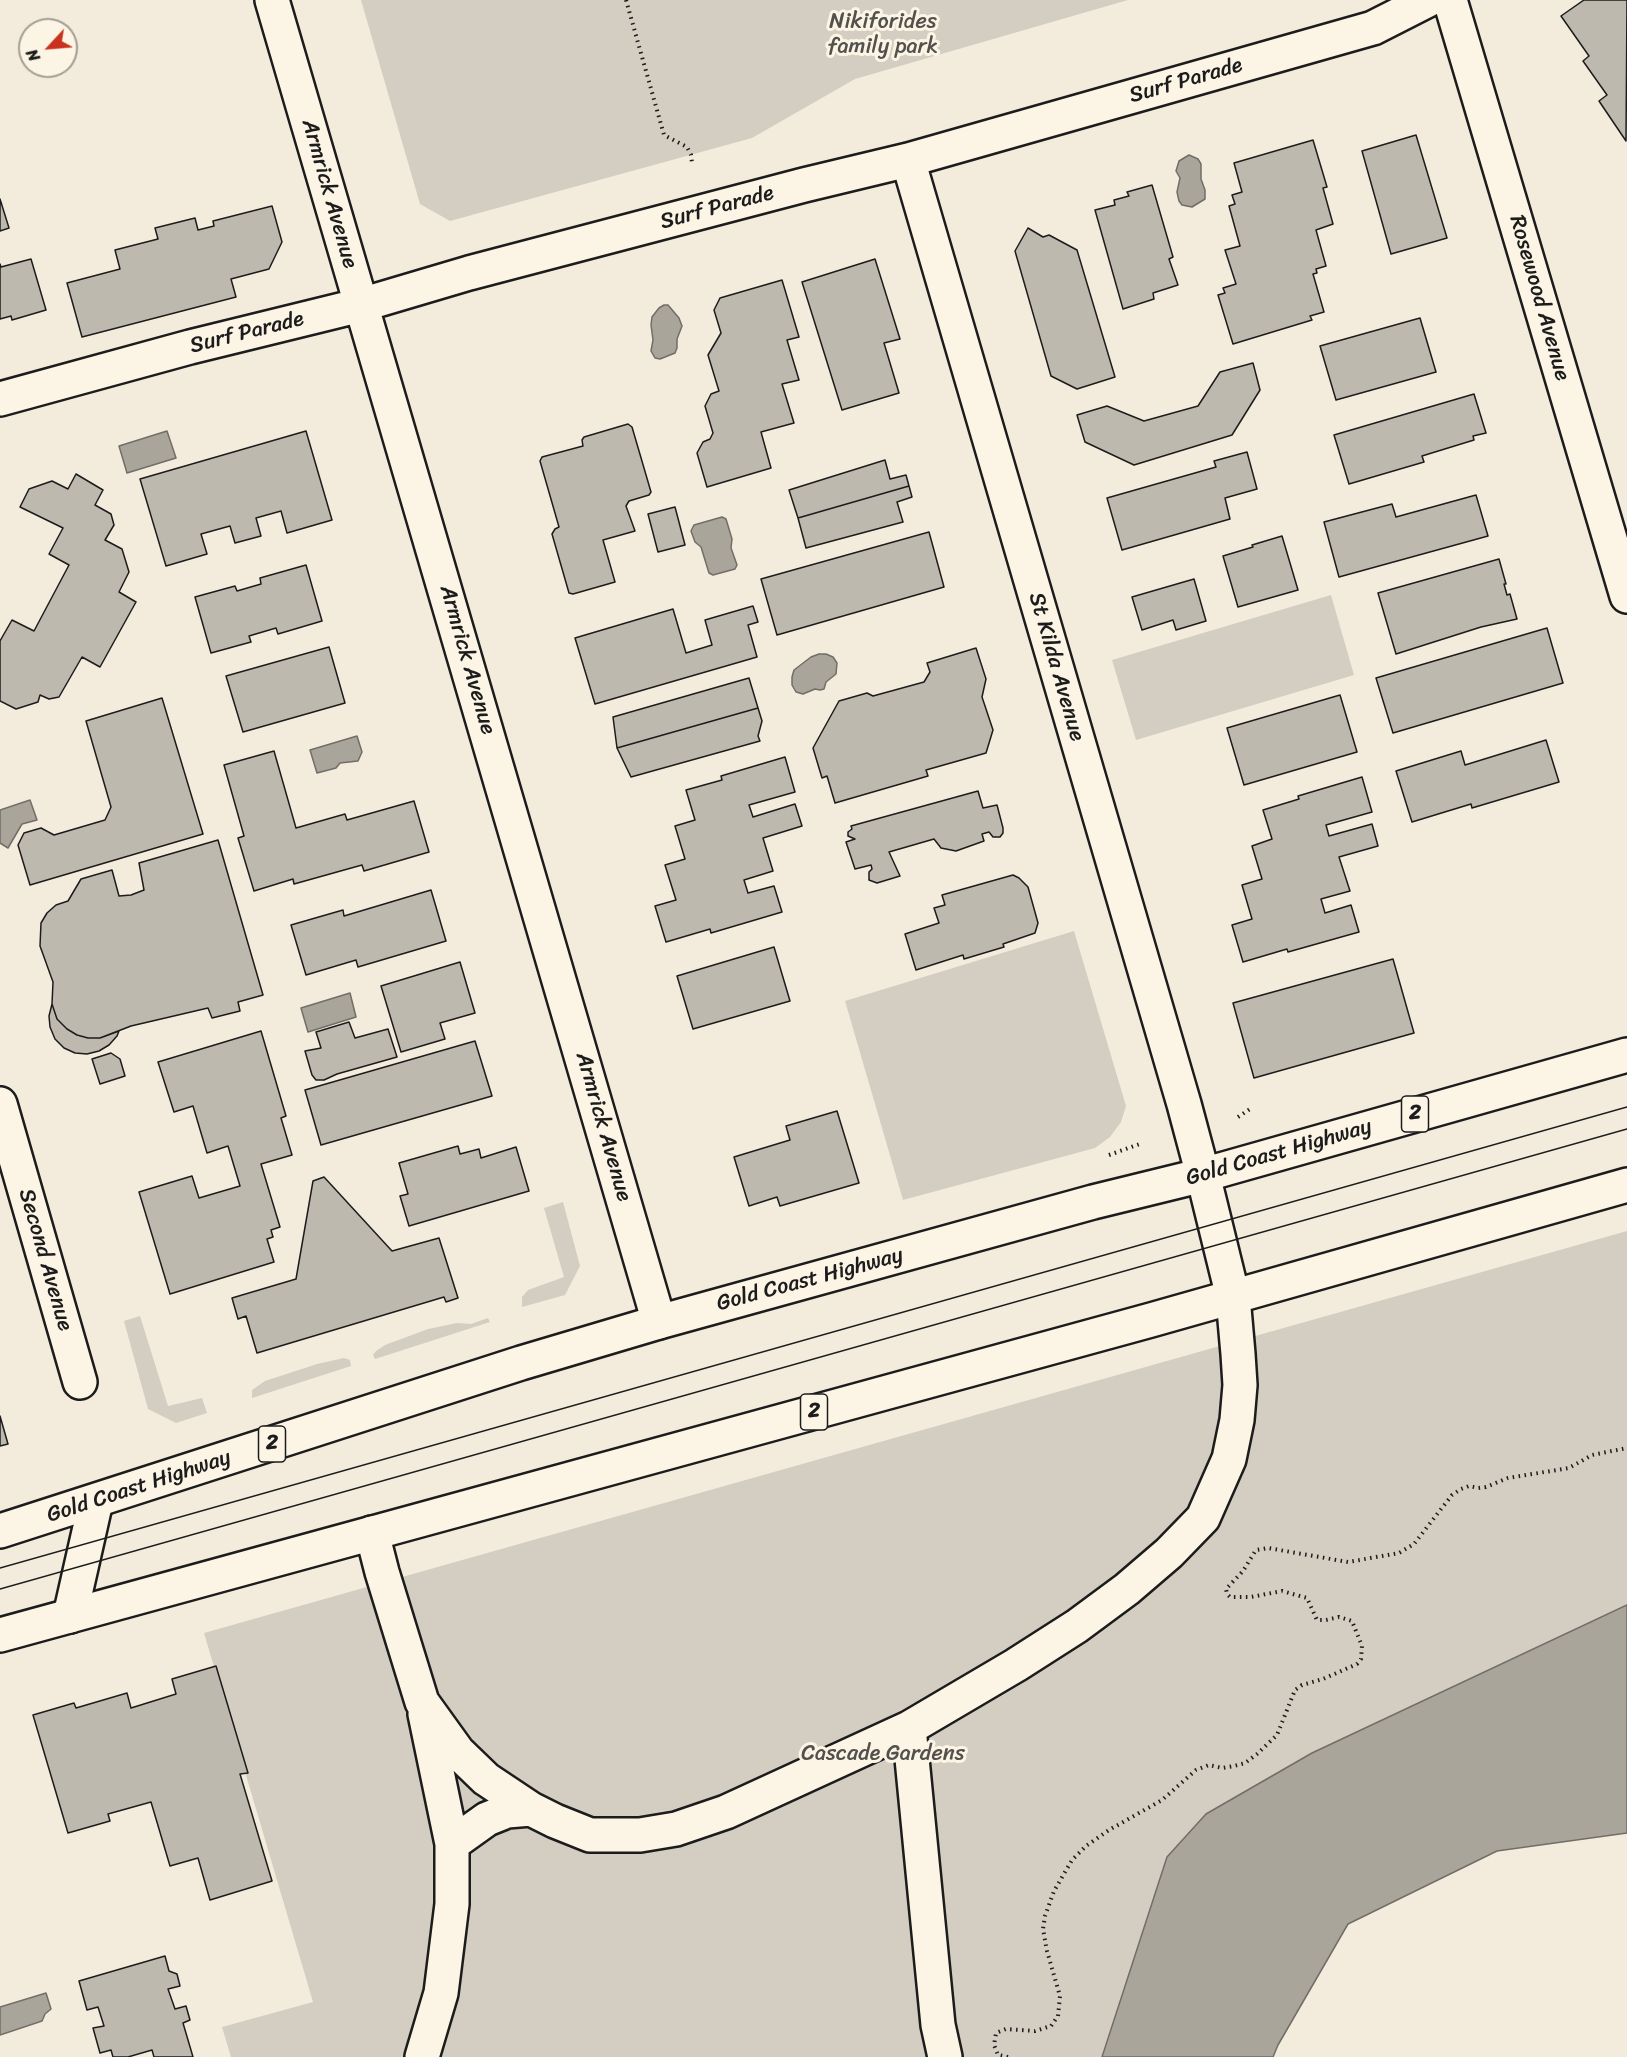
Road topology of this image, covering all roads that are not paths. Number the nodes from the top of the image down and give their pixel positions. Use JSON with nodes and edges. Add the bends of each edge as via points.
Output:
{"nodes":[{"id":1,"x":272,"y":0,"type":"edge"},
{"id":2,"x":1428,"y":0,"type":"edge"},
{"id":3,"x":1450,"y":0,"type":"edge"},
{"id":4,"x":908,"y":160,"type":"junction"},
{"id":5,"x":361,"y":304,"type":"junction"},
{"id":6,"x":0,"y":399,"type":"edge"},
{"id":7,"x":1627,"y":596,"type":"edge"},
{"id":8,"x":1627,"y":1055,"type":"edge"},
{"id":9,"x":0,"y":1104,"type":"edge"},
{"id":10,"x":1203,"y":1175,"type":"junction"},
{"id":11,"x":1627,"y":1185,"type":"edge"},
{"id":12,"x":1233,"y":1297,"type":"junction"},
{"id":13,"x":659,"y":1322,"type":"junction"},
{"id":14,"x":80,"y":1382,"type":"dead end"},
{"id":15,"x":96,"y":1502,"type":"junction"},
{"id":16,"x":0,"y":1531,"type":"edge"},
{"id":17,"x":372,"y":1533,"type":"junction"},
{"id":18,"x":70,"y":1616,"type":"junction"},
{"id":19,"x":0,"y":1635,"type":"edge"},
{"id":20,"x":422,"y":1702,"type":"junction"},
{"id":21,"x":909,"y":1728,"type":"junction"},
{"id":22,"x":531,"y":1809,"type":"junction"},
{"id":23,"x":452,"y":1844,"type":"junction"},
{"id":24,"x":422,"y":2057,"type":"edge"},
{"id":25,"x":945,"y":2057,"type":"edge"}],
"edges":[{"from":1,"to":5,"type":"main road","name":"Armrick Avenue"},
{"from":2,"to":4,"type":"main road","name":"Surf Parade","via":[[1373,28]]},
{"from":3,"to":7,"type":"main road","name":"Rosewood Avenue"},
{"from":4,"to":5,"type":"main road","name":"Surf Parade"},
{"from":4,"to":10,"type":"main road","name":"St Kilda Avenue"},
{"from":5,"to":6,"type":"main road","name":"Surf Parade"},
{"from":5,"to":13,"type":"main road","name":"Armrick Avenue"},
{"from":8,"to":10,"type":"main road","name":"Gold Coast Highway","number":"2"},
{"from":9,"to":14,"type":"main road","name":"Second Avenue"},
{"from":10,"to":12,"type":"main road","name":"St Kilda Avenue"},
{"from":10,"to":13,"type":"main road","name":"Gold Coast Highway","number":"2"},
{"from":11,"to":12,"type":"main road","number":"2"},
{"from":12,"to":17,"type":"main road","number":"2"},
{"from":12,"to":21,"type":"main road","name":"St Kilda Avenue","via":[[1240,1385],[1237,1420],[1228,1459],[1203,1518],[1169,1553],[1077,1626]]},
{"from":13,"to":15,"type":"main road","name":"Gold Coast Highway","number":"2"},
{"from":15,"to":16,"type":"main road","name":"Gold Coast Highway","number":"2"},
{"from":15,"to":18,"type":"main road"},
{"from":17,"to":18,"type":"main road","number":"2"},
{"from":17,"to":20,"type":"main road"},
{"from":18,"to":19,"type":"main road","number":"2"},
{"from":20,"to":22,"type":"main road","name":"St Kilda Avenue","via":[[458,1752],[486,1779]]},
{"from":20,"to":23,"type":"main road"},
{"from":21,"to":22,"type":"main road","name":"St Kilda Avenue","via":[[726,1812],[676,1829],[640,1835],[590,1835]]},
{"from":21,"to":25,"type":"main road","via":[[938,2025]]},
{"from":22,"to":23,"type":"main road","via":[[507,1811],[488,1819]]},
{"from":23,"to":24,"type":"main road","via":[[452,1904],[441,1993]]}]}
